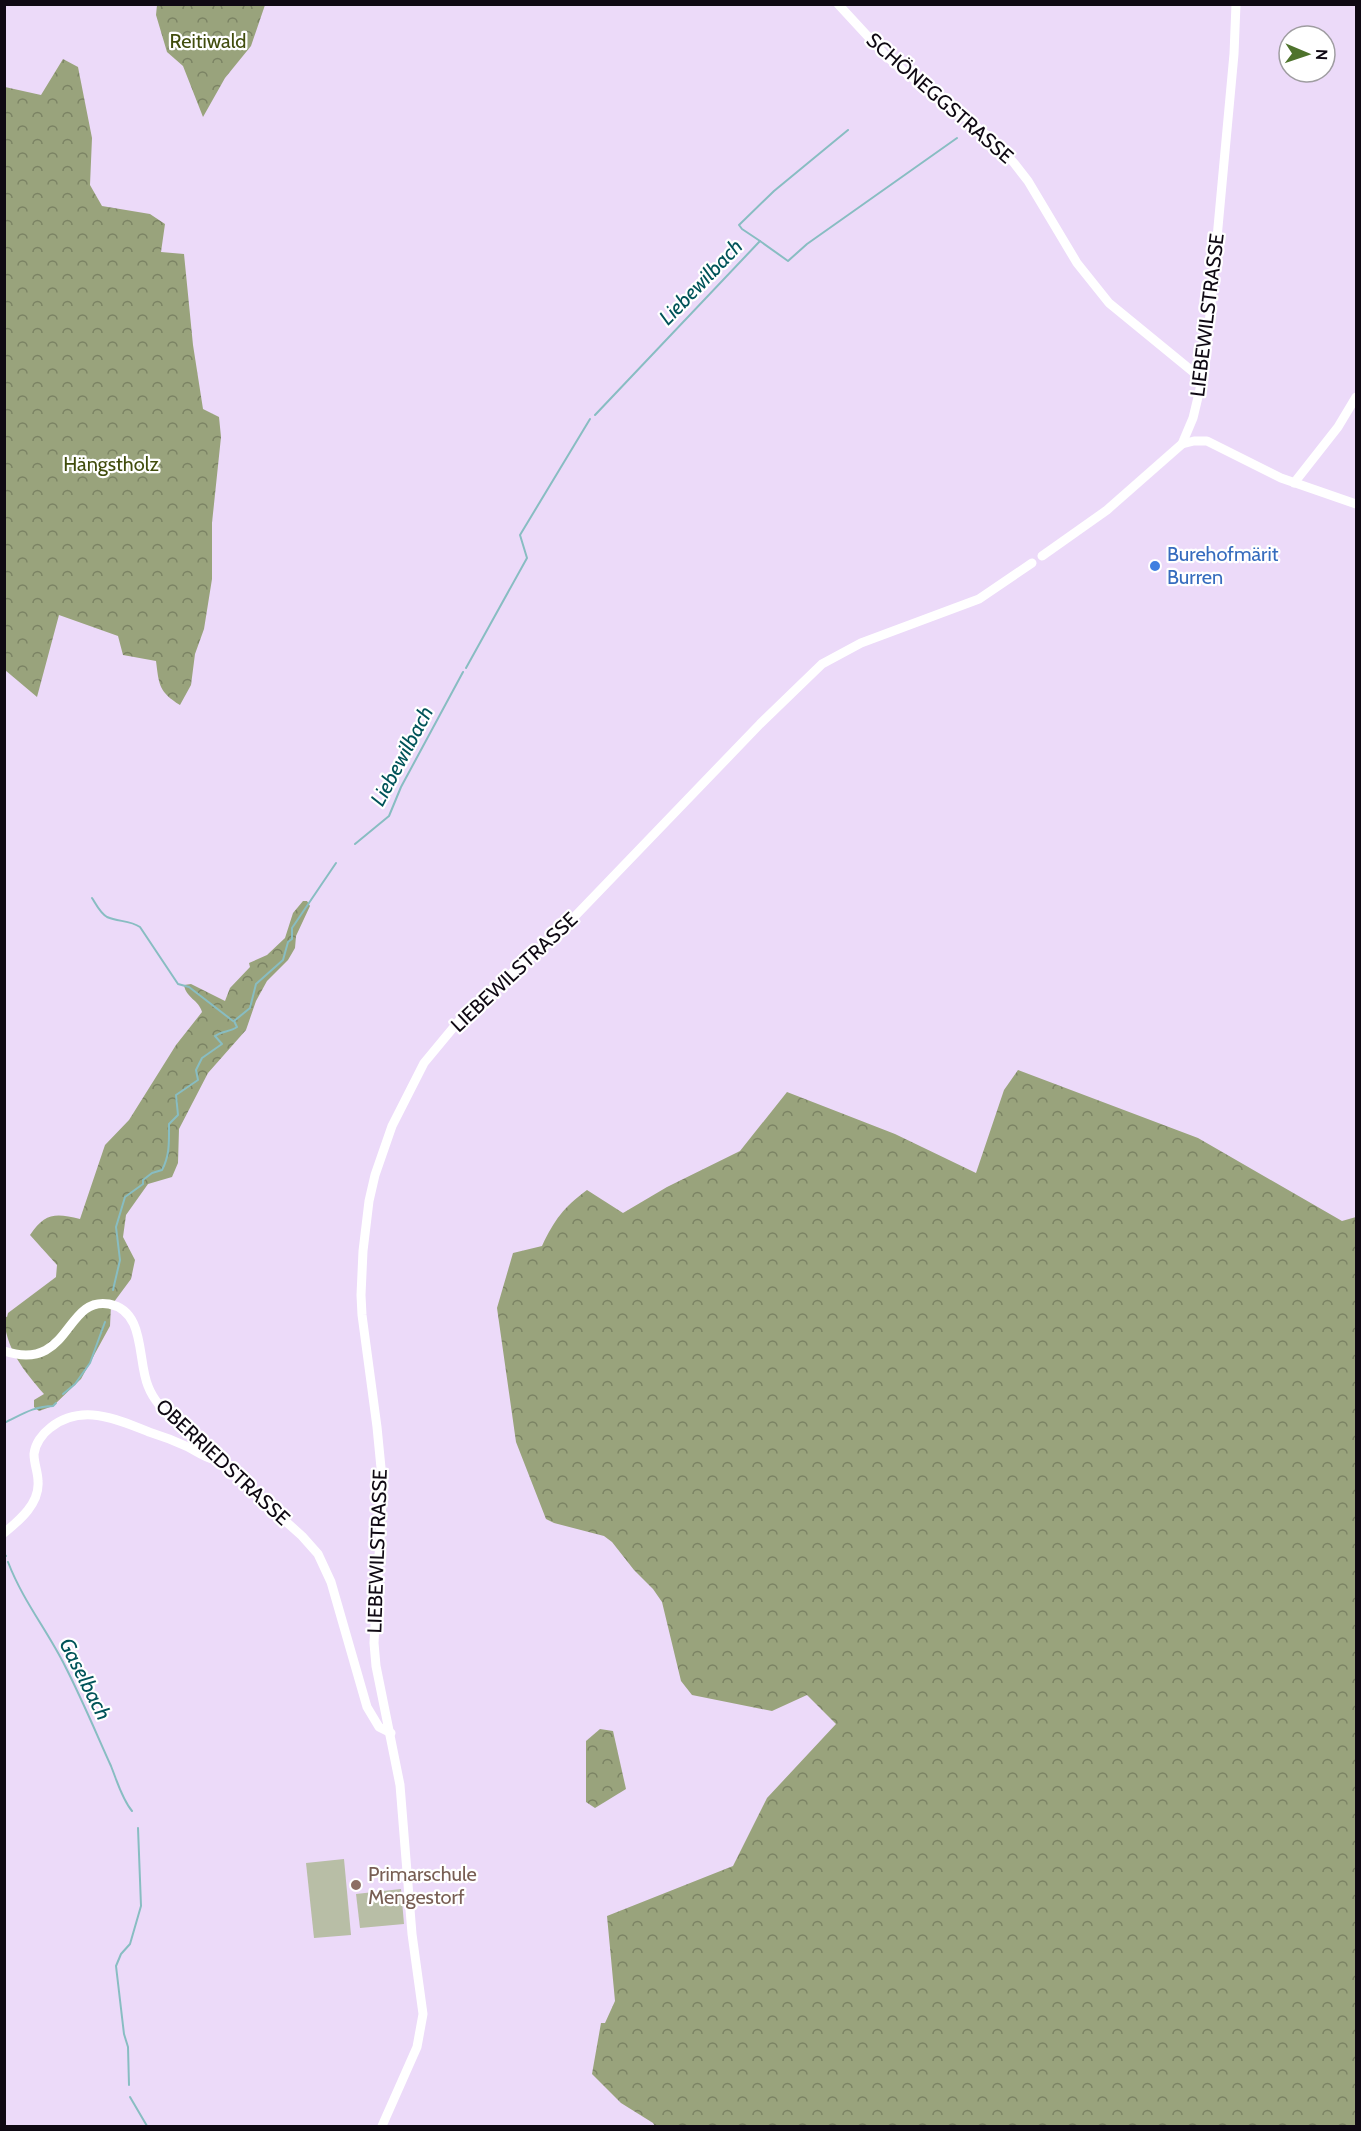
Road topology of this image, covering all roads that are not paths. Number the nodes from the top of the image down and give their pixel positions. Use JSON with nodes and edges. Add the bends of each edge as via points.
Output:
{"nodes":[{"id":1,"x":838,"y":4,"type":"edge"},
{"id":2,"x":1236,"y":4,"type":"edge"},
{"id":3,"x":1203,"y":380,"type":"junction"},
{"id":4,"x":1356,"y":397,"type":"edge"},
{"id":5,"x":1193,"y":418,"type":"junction"},
{"id":6,"x":1206,"y":441,"type":"junction"},
{"id":7,"x":1182,"y":444,"type":"junction"},
{"id":8,"x":1294,"y":483,"type":"junction"},
{"id":9,"x":1356,"y":504,"type":"edge"},
{"id":10,"x":1042,"y":556,"type":"dead end"},
{"id":11,"x":1032,"y":563,"type":"dead end"},
{"id":12,"x":4,"y":1351,"type":"edge"},
{"id":13,"x":218,"y":1460,"type":"junction"},
{"id":14,"x":4,"y":1533,"type":"edge"},
{"id":15,"x":391,"y":1733,"type":"junction"},
{"id":16,"x":382,"y":2127,"type":"edge"}],
"edges":[{"from":1,"to":3,"type":"street","name":"SCHÖNEGGSTRASSE","via":[[906,74],[946,100],[993,141],[1028,181],[1077,263],[1109,303]]},
{"from":2,"to":3,"type":"street","name":"LIEBEWILSTRASSE"},
{"from":3,"to":5,"type":"street","name":"LIEBEWILSTRASSE"},
{"from":4,"to":8,"type":"street"},
{"from":5,"to":6,"type":"street"},
{"from":5,"to":7,"type":"street","name":"LIEBEWILSTRASSE"},
{"from":6,"to":7,"type":"street"},
{"from":6,"to":8,"type":"street"},
{"from":7,"to":10,"type":"street","name":"LIEBEWILSTRASSE","via":[[1107,510]]},
{"from":8,"to":9,"type":"street"},
{"from":11,"to":15,"type":"street","name":"LIEBEWILSTRASSE","via":[[980,599],[861,644],[822,664],[554,938],[463,1016],[434,1049],[412,1085],[375,1175],[361,1276],[362,1315],[382,1478],[374,1643]]},
{"from":12,"to":13,"type":"street","name":"OBERRIEDSTRASSE","via":[[28,1355],[43,1352],[56,1344],[88,1307],[102,1303],[120,1308],[135,1327],[144,1375],[154,1399]]},
{"from":13,"to":14,"type":"street","via":[[109,1417],[92,1414],[69,1418],[53,1425],[39,1440],[34,1452],[37,1496]]},
{"from":13,"to":15,"type":"street","name":"OBERRIEDSTRASSE","via":[[318,1554],[331,1581],[367,1707],[380,1728]]},
{"from":15,"to":16,"type":"street","name":"LIEBEWILSTRASSE","via":[[400,1785],[422,2020],[414,2056]]}]}
